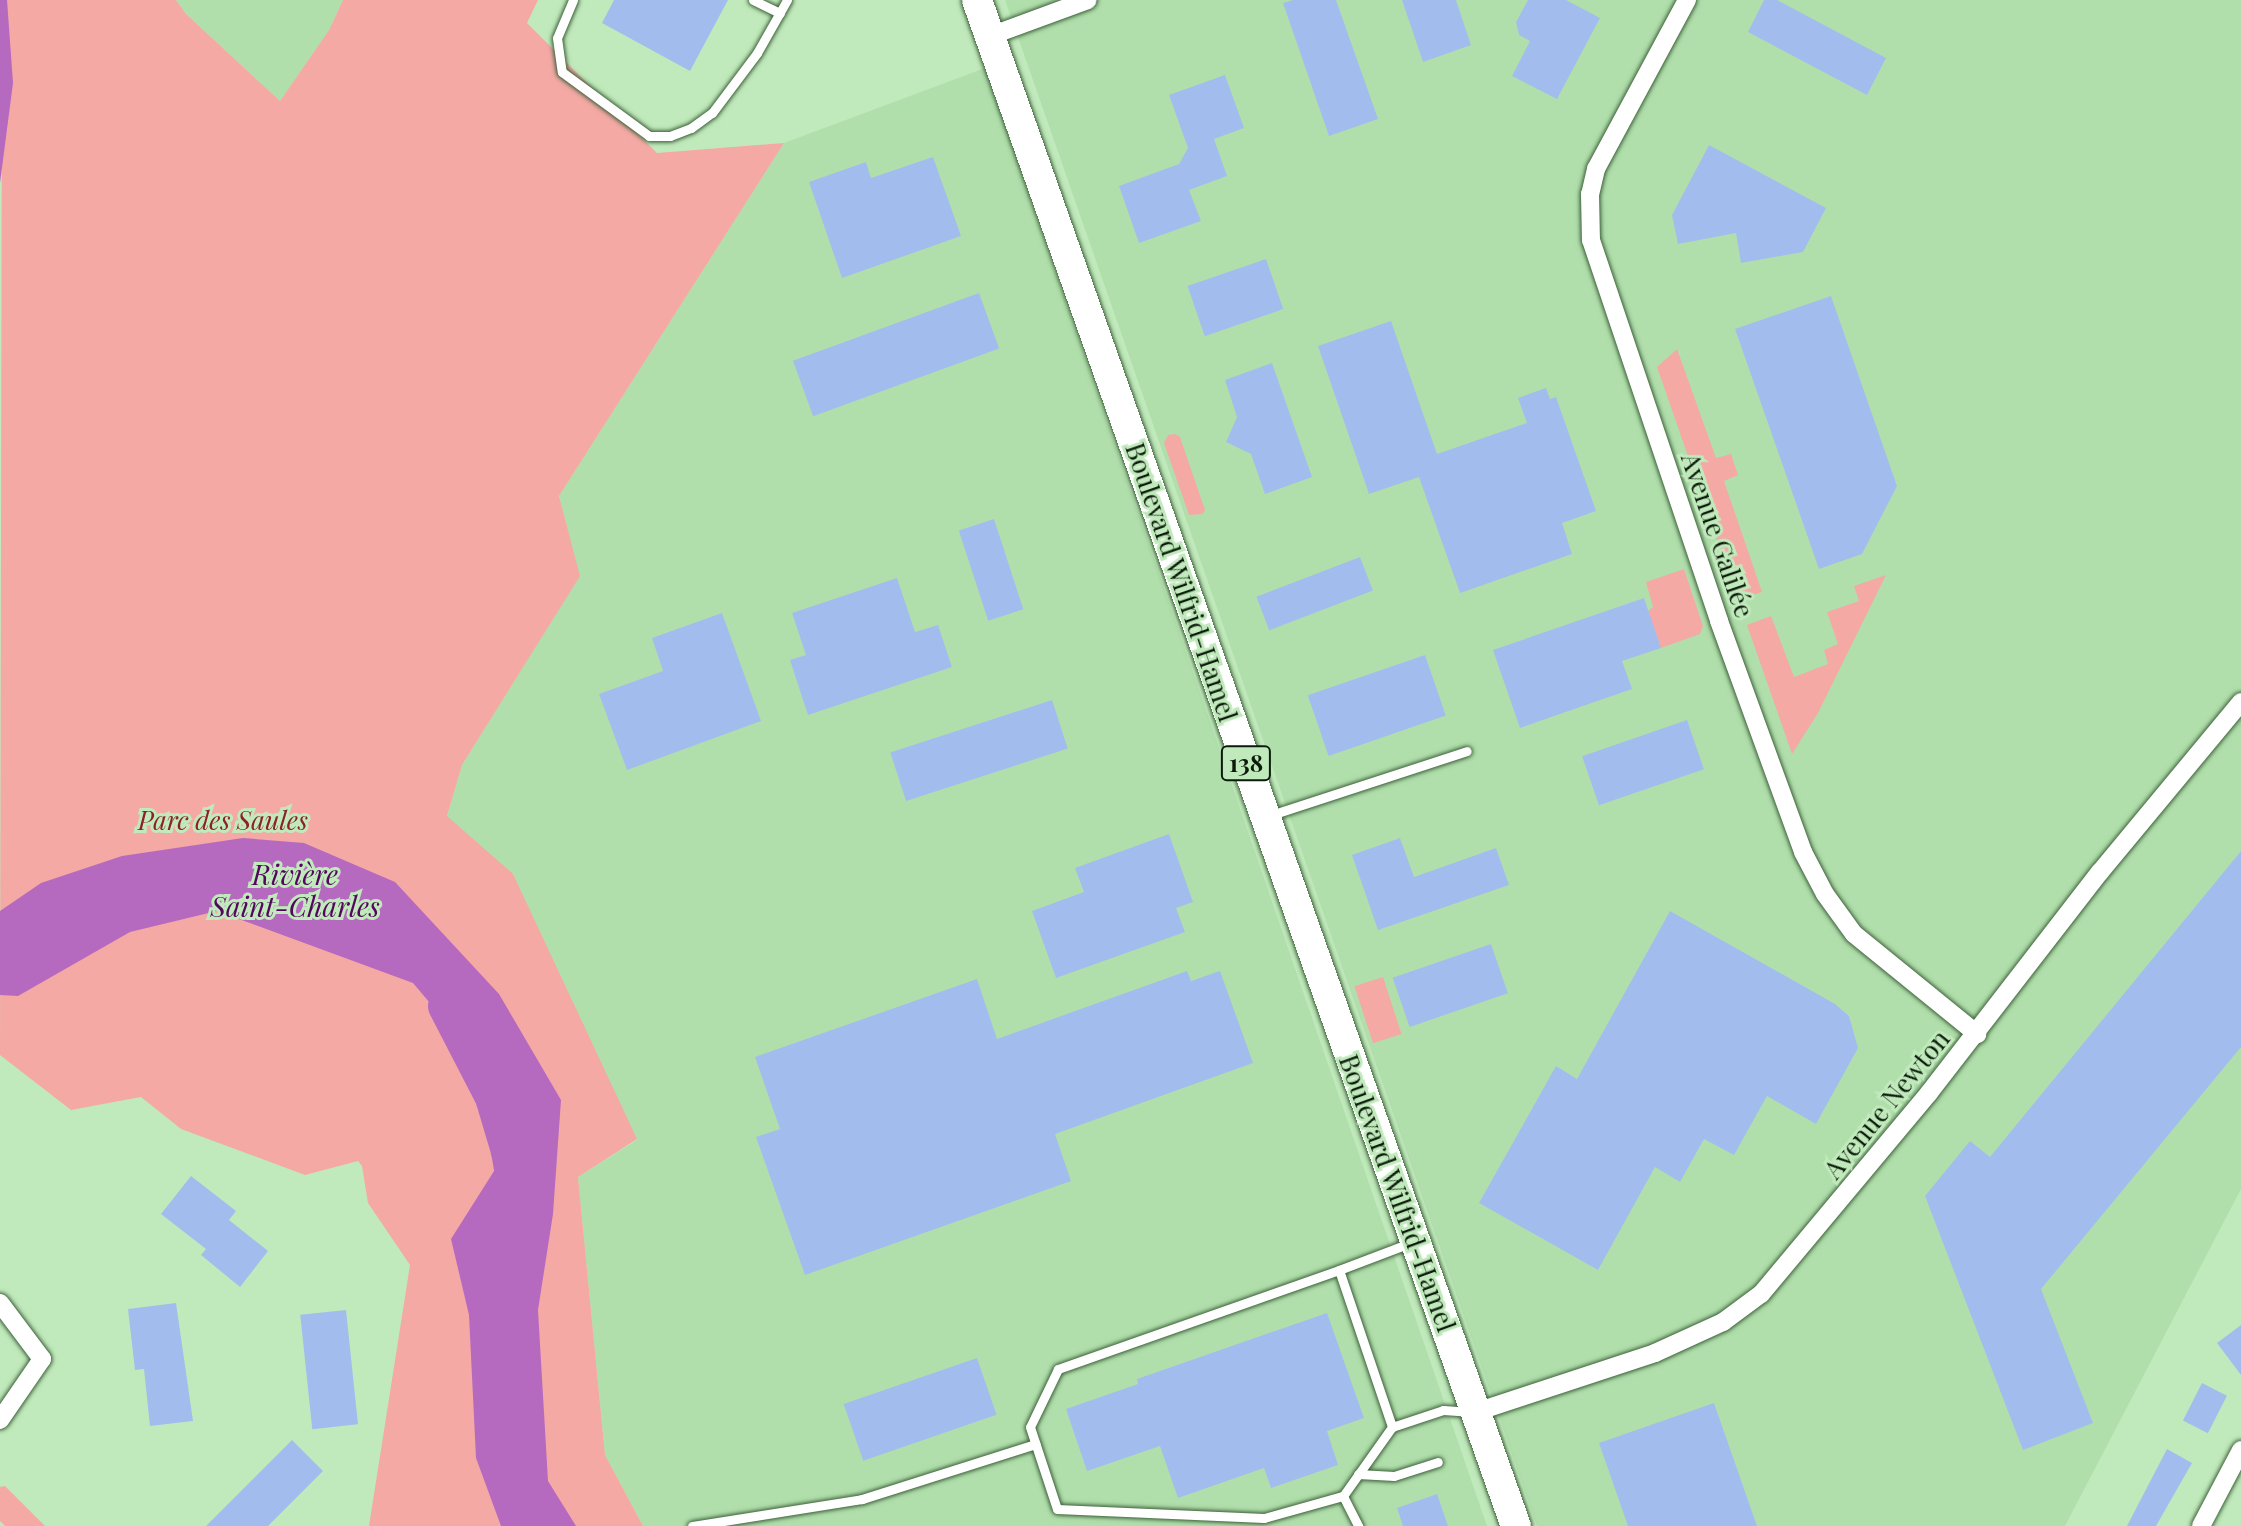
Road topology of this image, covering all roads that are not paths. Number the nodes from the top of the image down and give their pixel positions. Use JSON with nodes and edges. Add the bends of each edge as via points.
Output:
{"nodes":[{"id":1,"x":573,"y":0,"type":"edge"},
{"id":2,"x":753,"y":0,"type":"edge"},
{"id":3,"x":787,"y":0,"type":"edge"},
{"id":4,"x":977,"y":0,"type":"edge"},
{"id":5,"x":1088,"y":0,"type":"edge"},
{"id":6,"x":1687,"y":0,"type":"edge"},
{"id":7,"x":780,"y":13,"type":"junction"},
{"id":8,"x":990,"y":36,"type":"junction"},
{"id":9,"x":2241,"y":702,"type":"edge"},
{"id":10,"x":1467,"y":751,"type":"dead end"},
{"id":11,"x":1265,"y":817,"type":"junction"},
{"id":12,"x":1977,"y":1034,"type":"junction"},
{"id":13,"x":1415,"y":1241,"type":"junction"},
{"id":14,"x":1339,"y":1270,"type":"junction"},
{"id":15,"x":0,"y":1303,"type":"edge"},
{"id":16,"x":1476,"y":1412,"type":"junction"},
{"id":17,"x":0,"y":1420,"type":"edge"},
{"id":18,"x":1392,"y":1427,"type":"junction"},
{"id":19,"x":1035,"y":1444,"type":"junction"},
{"id":20,"x":2241,"y":1450,"type":"edge"},
{"id":21,"x":1438,"y":1462,"type":"dead end"},
{"id":22,"x":1358,"y":1474,"type":"junction"},
{"id":23,"x":1343,"y":1496,"type":"junction"},
{"id":24,"x":692,"y":1526,"type":"edge"},
{"id":25,"x":1358,"y":1526,"type":"edge"},
{"id":26,"x":1516,"y":1526,"type":"edge"},
{"id":27,"x":2201,"y":1526,"type":"edge"}],
"edges":[{"from":1,"to":7,"type":"lane","via":[[557,38],[562,72],[649,136],[681,132],[712,113]]},
{"from":2,"to":7,"type":"lane"},
{"from":3,"to":7,"type":"lane"},
{"from":4,"to":8,"type":"main road","name":"Boulevard Wilfrid-Hamel","number":"138"},
{"from":5,"to":8,"type":"street"},
{"from":6,"to":12,"type":"street","name":"Avenue Galilée","via":[[1596,169],[1590,194],[1591,240],[1803,852],[1854,934]]},
{"from":8,"to":11,"type":"main road","name":"Boulevard Wilfrid-Hamel","number":"138"},
{"from":9,"to":12,"type":"street","name":"Avenue Newton","via":[[2100,872]]},
{"from":10,"to":11,"type":"lane"},
{"from":11,"to":13,"type":"main road","name":"Boulevard Wilfrid-Hamel","number":"138"},
{"from":12,"to":16,"type":"street","name":"Avenue Newton","via":[[1761,1294],[1723,1322],[1655,1353]]},
{"from":13,"to":14,"type":"lane"},
{"from":13,"to":16,"type":"main road","name":"Boulevard Wilfrid-Hamel","number":"138"},
{"from":14,"to":18,"type":"lane"},
{"from":14,"to":19,"type":"lane","via":[[1058,1369],[1030,1427]]},
{"from":15,"to":17,"type":"street","via":[[42,1359]]},
{"from":16,"to":18,"type":"lane","via":[[1443,1410]]},
{"from":16,"to":26,"type":"main road","name":"Boulevard Wilfrid-Hamel","number":"138"},
{"from":18,"to":22,"type":"lane"},
{"from":19,"to":23,"type":"lane","via":[[1057,1509],[1264,1518]]},
{"from":19,"to":24,"type":"lane","via":[[862,1499]]},
{"from":20,"to":27,"type":"street"},
{"from":21,"to":22,"type":"lane","via":[[1394,1476]]},
{"from":22,"to":23,"type":"lane"},
{"from":23,"to":25,"type":"lane"}]}
